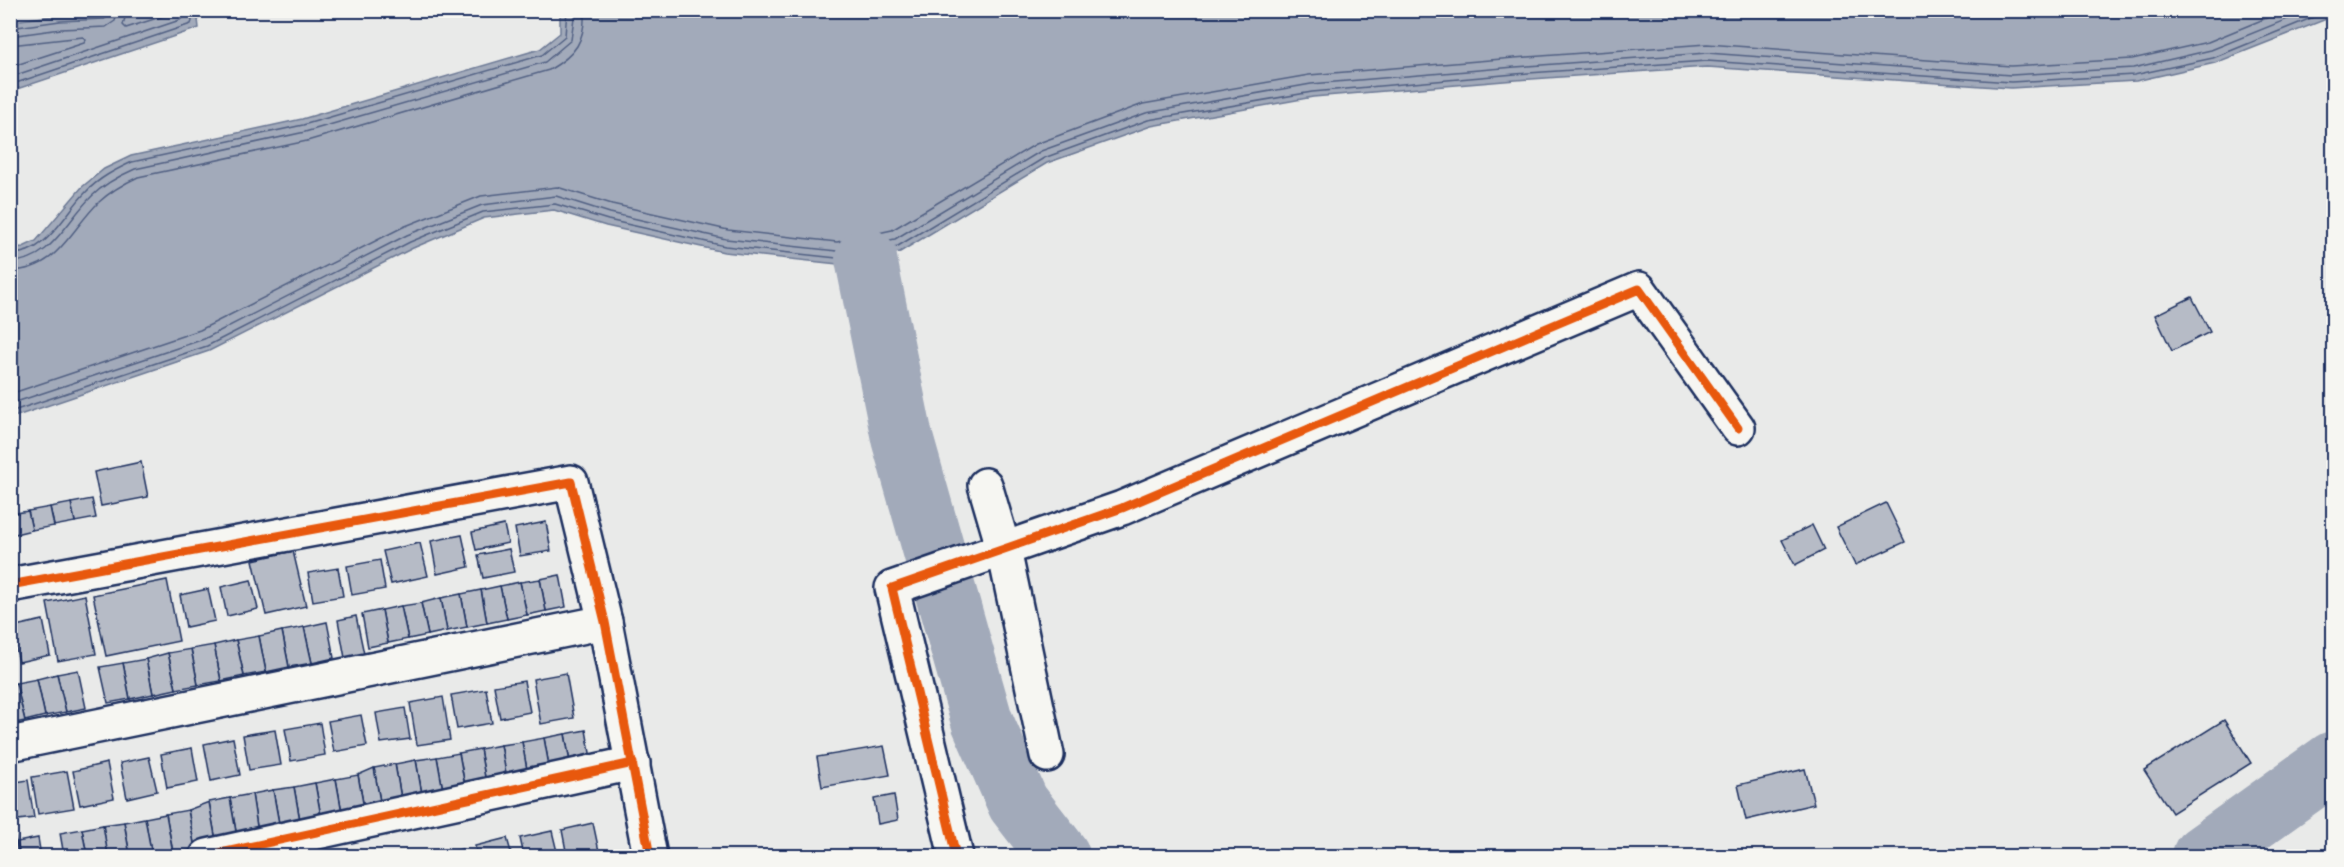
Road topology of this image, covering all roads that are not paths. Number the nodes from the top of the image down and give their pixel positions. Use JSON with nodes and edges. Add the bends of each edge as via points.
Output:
{"nodes":[{"id":1,"x":1738,"y":428,"type":"dead end"},
{"id":2,"x":985,"y":485,"type":"dead end"},
{"id":3,"x":1004,"y":550,"type":"junction"},
{"id":4,"x":10,"y":585,"type":"edge"},
{"id":5,"x":605,"y":622,"type":"junction"},
{"id":6,"x":10,"y":744,"type":"edge"},
{"id":7,"x":1047,"y":755,"type":"dead end"},
{"id":8,"x":633,"y":764,"type":"junction"},
{"id":9,"x":207,"y":856,"type":"edge"},
{"id":10,"x":650,"y":856,"type":"edge"},
{"id":11,"x":956,"y":856,"type":"edge"}],
"edges":[{"from":1,"to":3,"type":"street","via":[[1639,289],[1122,508]]},
{"from":2,"to":3,"type":"street"},
{"from":3,"to":7,"type":"street"},
{"from":3,"to":11,"type":"street","via":[[892,588]]},
{"from":4,"to":5,"type":"street","via":[[571,482]]},
{"from":5,"to":6,"type":"street"},
{"from":5,"to":8,"type":"street"},
{"from":8,"to":9,"type":"street"},
{"from":8,"to":10,"type":"street"}]}
